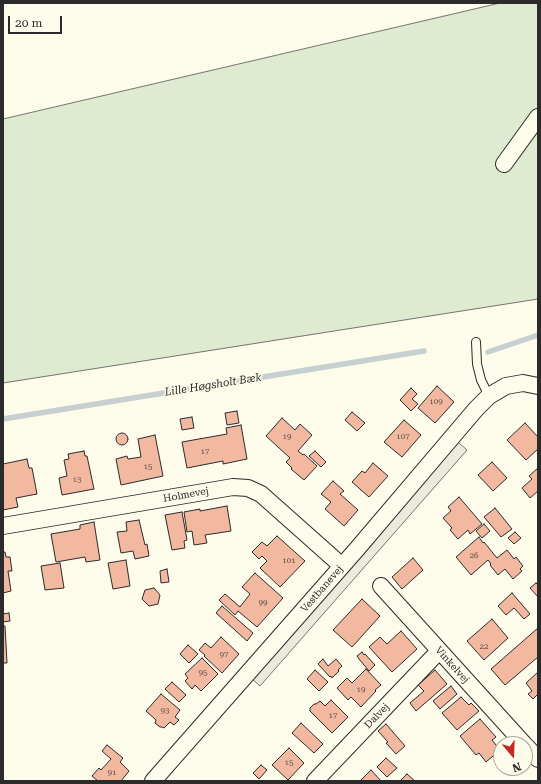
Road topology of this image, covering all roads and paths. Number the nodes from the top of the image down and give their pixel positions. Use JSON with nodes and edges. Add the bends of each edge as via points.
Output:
{"nodes":[{"id":1,"x":538,"y":117,"type":"edge"},
{"id":2,"x":504,"y":164,"type":"dead end"},
{"id":3,"x":476,"y":342,"type":"dead end"},
{"id":4,"x":538,"y":386,"type":"edge"},
{"id":5,"x":490,"y":396,"type":"junction"},
{"id":6,"x":3,"y":526,"type":"edge"},
{"id":7,"x":342,"y":566,"type":"junction"},
{"id":8,"x":381,"y":586,"type":"dead end"},
{"id":9,"x":439,"y":651,"type":"junction"},
{"id":10,"x":516,"y":736,"type":"edge"},
{"id":11,"x":152,"y":781,"type":"edge"},
{"id":12,"x":315,"y":781,"type":"edge"}],
"edges":[{"from":1,"to":2,"type":"street"},
{"from":3,"to":5,"type":"lane","via":[[477,364]]},
{"from":4,"to":5,"type":"street","name":"Vestbanevej","via":[[523,383],[506,386]]},
{"from":5,"to":7,"type":"street","name":"Vestbanevej","via":[[476,409]]},
{"from":6,"to":7,"type":"street","name":"Holmevej","via":[[232,487],[248,488],[262,494]]},
{"from":7,"to":11,"type":"street","name":"Vestbanevej"},
{"from":8,"to":9,"type":"street","name":"Vinkelvej"},
{"from":9,"to":10,"type":"street","name":"Vinkelvej"},
{"from":9,"to":12,"type":"street","name":"Dalvej"}]}
